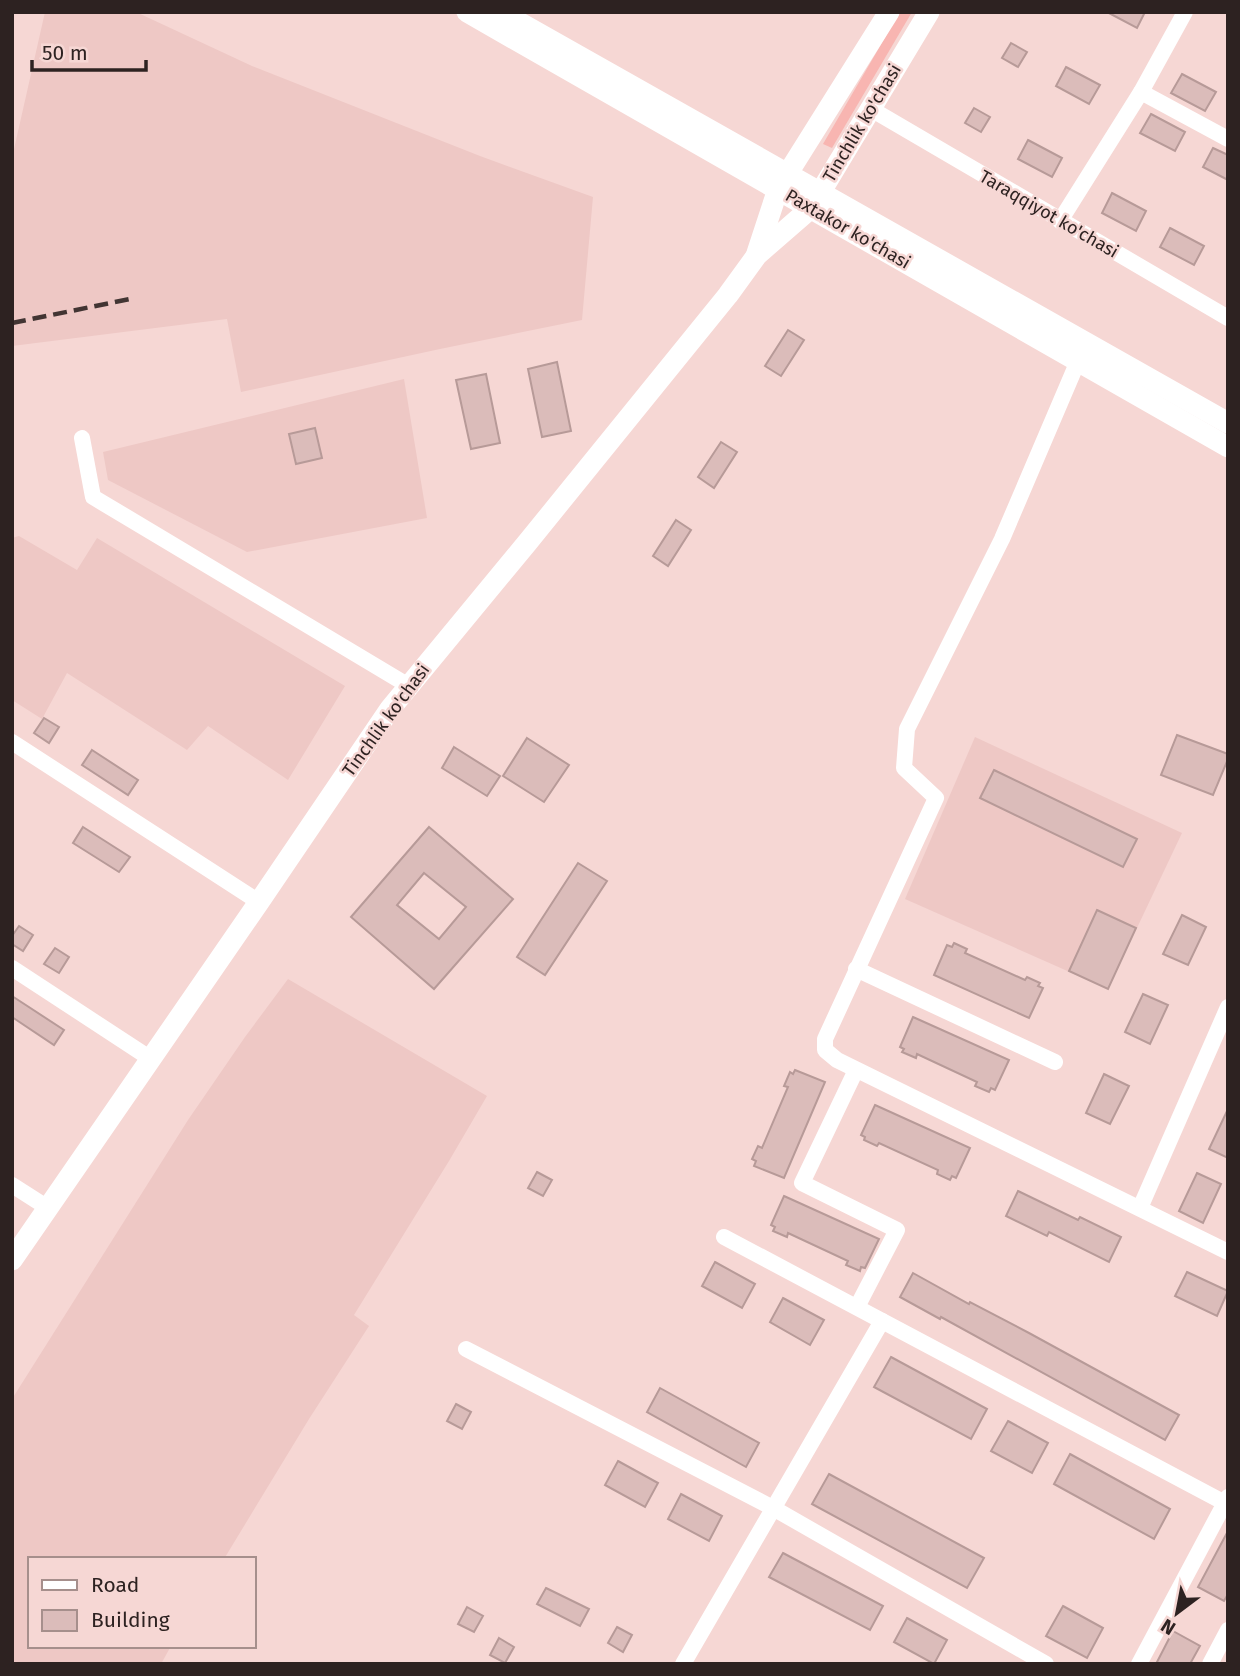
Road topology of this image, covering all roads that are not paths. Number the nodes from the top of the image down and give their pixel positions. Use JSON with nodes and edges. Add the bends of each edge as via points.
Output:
{"nodes":[{"id":1,"x":467,"y":12,"type":"edge"},
{"id":2,"x":501,"y":12,"type":"edge"},
{"id":3,"x":889,"y":12,"type":"edge"},
{"id":4,"x":929,"y":12,"type":"edge"},
{"id":5,"x":1185,"y":12,"type":"edge"},
{"id":6,"x":1141,"y":92,"type":"junction"},
{"id":7,"x":871,"y":109,"type":"junction"},
{"id":8,"x":1228,"y":139,"type":"edge"},
{"id":9,"x":783,"y":182,"type":"junction"},
{"id":10,"x":816,"y":200,"type":"junction"},
{"id":11,"x":1060,"y":221,"type":"junction"},
{"id":12,"x":757,"y":254,"type":"junction"},
{"id":13,"x":1228,"y":318,"type":"edge"},
{"id":14,"x":1078,"y":361,"type":"junction"},
{"id":15,"x":1228,"y":423,"type":"edge"},
{"id":16,"x":82,"y":438,"type":"dead end"},
{"id":17,"x":1228,"y":447,"type":"edge"},
{"id":18,"x":409,"y":686,"type":"junction"},
{"id":19,"x":12,"y":742,"type":"edge"},
{"id":20,"x":259,"y":902,"type":"junction"},
{"id":21,"x":12,"y":968,"type":"edge"},
{"id":22,"x":856,"y":969,"type":"junction"},
{"id":23,"x":1228,"y":1007,"type":"edge"},
{"id":24,"x":151,"y":1059,"type":"junction"},
{"id":25,"x":1055,"y":1062,"type":"dead end"},
{"id":26,"x":856,"y":1070,"type":"junction"},
{"id":27,"x":12,"y":1185,"type":"edge"},
{"id":28,"x":1140,"y":1208,"type":"junction"},
{"id":29,"x":48,"y":1209,"type":"junction"},
{"id":30,"x":724,"y":1237,"type":"dead end"},
{"id":31,"x":1228,"y":1252,"type":"edge"},
{"id":32,"x":12,"y":1260,"type":"edge"},
{"id":33,"x":857,"y":1307,"type":"junction"},
{"id":34,"x":882,"y":1321,"type":"junction"},
{"id":35,"x":466,"y":1349,"type":"dead end"},
{"id":36,"x":1226,"y":1500,"type":"edge"},
{"id":37,"x":773,"y":1508,"type":"junction"},
{"id":38,"x":1228,"y":1630,"type":"edge"},
{"id":39,"x":683,"y":1664,"type":"edge"},
{"id":40,"x":1046,"y":1664,"type":"edge"},
{"id":41,"x":1139,"y":1664,"type":"edge"},
{"id":42,"x":1210,"y":1664,"type":"edge"}],
"edges":[{"from":1,"to":9,"type":"main road","name":"Paxtakor ko'chasi"},
{"from":2,"to":9,"type":"main road","name":"Paxtakor ko'chasi"},
{"from":3,"to":9,"type":"main road","name":"Tinchlik ko'chasi"},
{"from":4,"to":7,"type":"main road","name":"Tinchlik ko'chasi"},
{"from":5,"to":6,"type":"street"},
{"from":6,"to":8,"type":"street"},
{"from":6,"to":11,"type":"street"},
{"from":7,"to":10,"type":"main road","name":"Tinchlik ko'chasi"},
{"from":7,"to":11,"type":"street","name":"Taraqqiyot ko'chasi"},
{"from":9,"to":10,"type":"main road","name":"Paxtakor ko'chasi"},
{"from":9,"to":12,"type":"main road","name":"Tinchlik ko'chasi"},
{"from":10,"to":12,"type":"main road","name":"Tinchlik ko'chasi"},
{"from":10,"to":14,"type":"main road","name":"Paxtakor ko'chasi"},
{"from":10,"to":15,"type":"main road","name":"Paxtakor ko'chasi"},
{"from":11,"to":13,"type":"street","name":"Taraqqiyot ko'chasi"},
{"from":12,"to":18,"type":"main road","name":"Tinchlik ko'chasi"},
{"from":14,"to":17,"type":"main road","name":"Paxtakor ko'chasi"},
{"from":14,"to":22,"type":"street","via":[[1002,539],[907,729],[904,768],[936,799]]},
{"from":16,"to":18,"type":"street","via":[[93,497]]},
{"from":18,"to":20,"type":"main road","name":"Tinchlik ko'chasi"},
{"from":19,"to":20,"type":"street"},
{"from":20,"to":24,"type":"main road","name":"Tinchlik ko'chasi"},
{"from":21,"to":24,"type":"street"},
{"from":22,"to":25,"type":"street"},
{"from":22,"to":26,"type":"street","via":[[825,1039],[825,1051]]},
{"from":23,"to":28,"type":"street"},
{"from":24,"to":29,"type":"main road","name":"Tinchlik ko'chasi"},
{"from":26,"to":28,"type":"street"},
{"from":26,"to":33,"type":"street","via":[[802,1183],[897,1230]]},
{"from":27,"to":29,"type":"street"},
{"from":28,"to":31,"type":"street"},
{"from":29,"to":32,"type":"main road","name":"Tinchlik ko'chasi"},
{"from":30,"to":33,"type":"street"},
{"from":33,"to":34,"type":"street"},
{"from":34,"to":36,"type":"street"},
{"from":34,"to":37,"type":"street"},
{"from":35,"to":37,"type":"street"},
{"from":36,"to":41,"type":"street"},
{"from":37,"to":39,"type":"street"},
{"from":37,"to":40,"type":"street"},
{"from":38,"to":42,"type":"street"}]}
